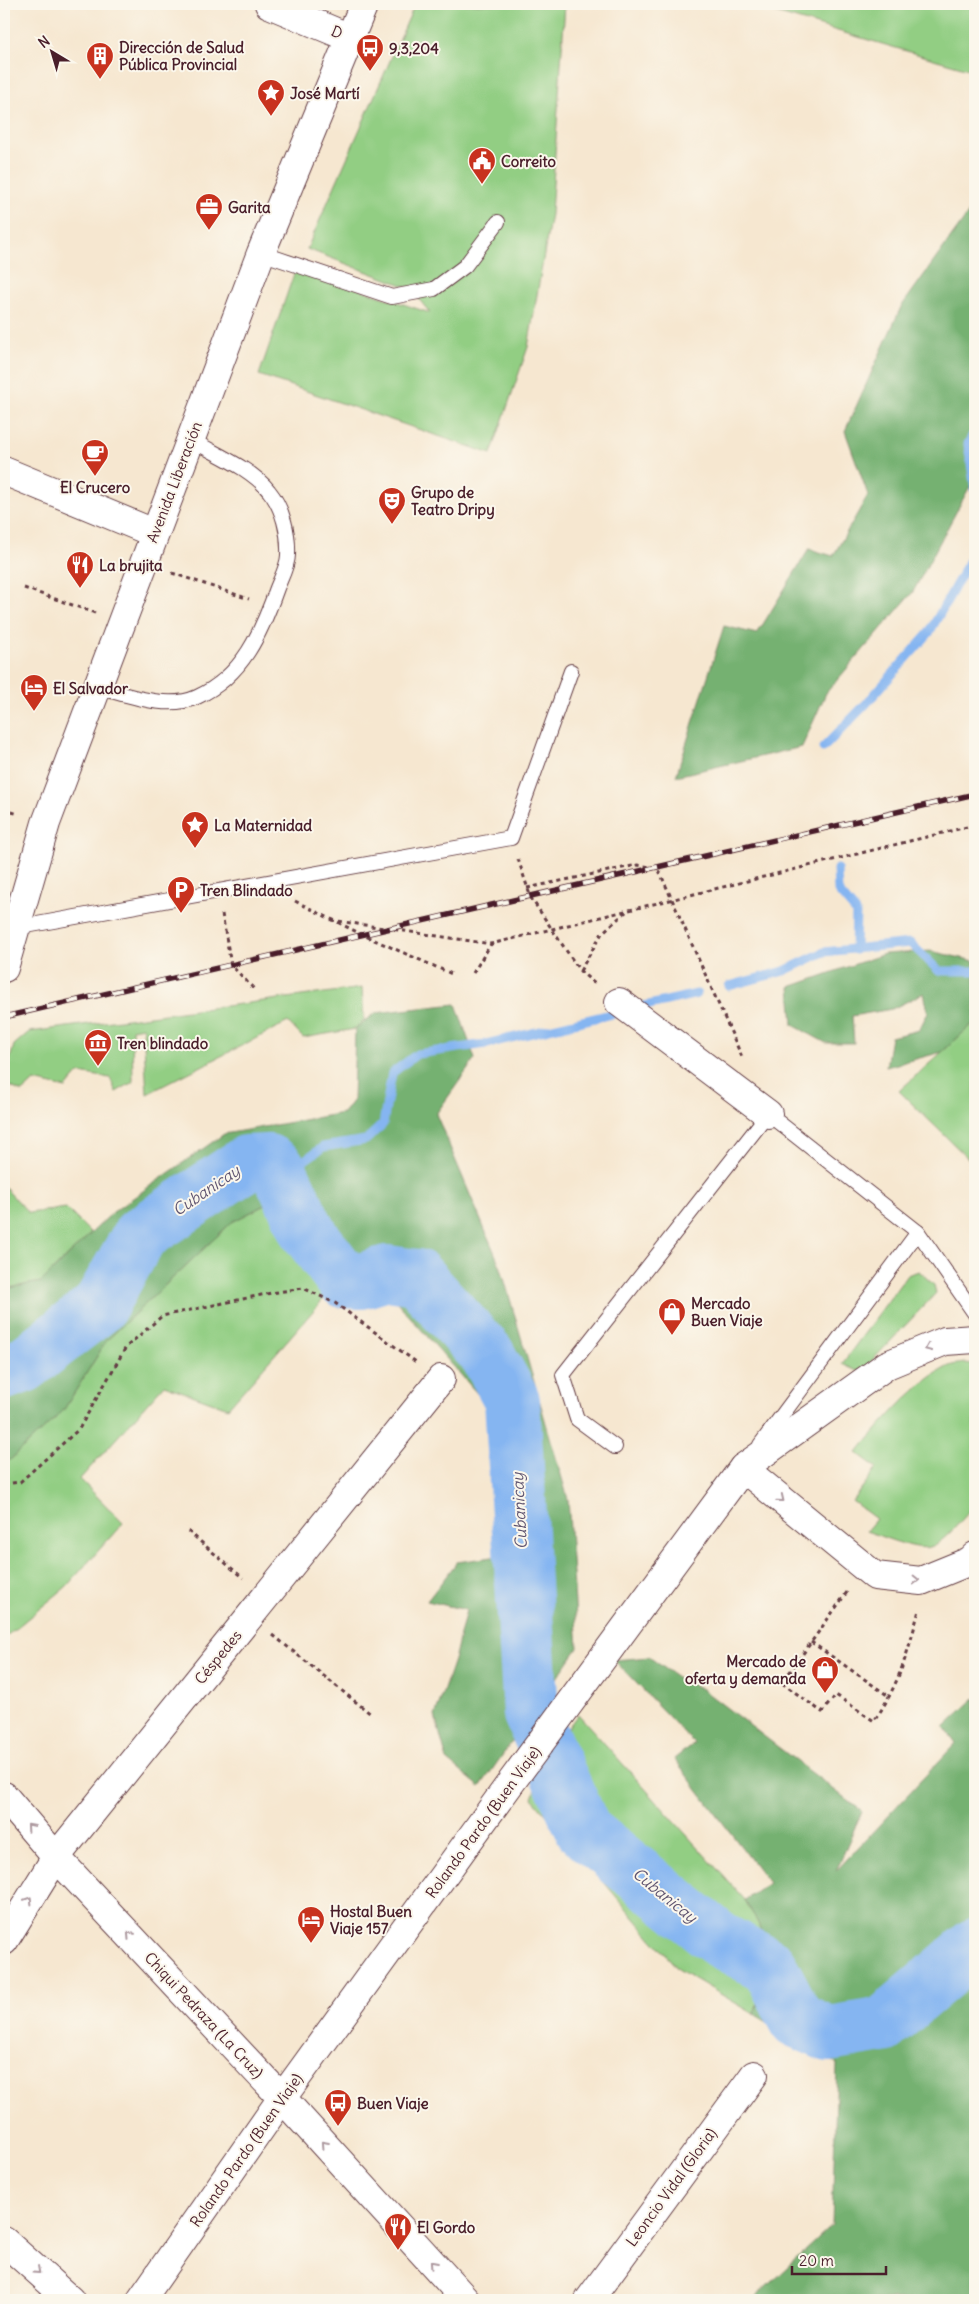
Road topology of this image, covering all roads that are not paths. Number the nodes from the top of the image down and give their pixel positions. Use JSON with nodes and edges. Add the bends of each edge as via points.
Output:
{"nodes":[{"id":1,"x":268,"y":4,"type":"edge"},
{"id":2,"x":364,"y":4,"type":"edge"},
{"id":3,"x":350,"y":38,"type":"junction"},
{"id":4,"x":498,"y":222,"type":"dead end"},
{"id":5,"x":261,"y":253,"type":"junction"},
{"id":6,"x":190,"y":439,"type":"junction"},
{"id":7,"x":4,"y":471,"type":"edge"},
{"id":8,"x":154,"y":533,"type":"junction"},
{"id":9,"x":571,"y":671,"type":"dead end"},
{"id":10,"x":96,"y":687,"type":"junction"},
{"id":11,"x":15,"y":928,"type":"junction"},
{"id":12,"x":4,"y":968,"type":"edge"},
{"id":13,"x":619,"y":1002,"type":"dead end"},
{"id":14,"x":768,"y":1114,"type":"junction"},
{"id":15,"x":918,"y":1232,"type":"junction"},
{"id":16,"x":975,"y":1314,"type":"edge"},
{"id":17,"x":975,"y":1339,"type":"edge"},
{"id":18,"x":441,"y":1379,"type":"road end"},
{"id":19,"x":615,"y":1447,"type":"dead end"},
{"id":20,"x":743,"y":1468,"type":"junction"},
{"id":21,"x":975,"y":1556,"type":"edge"},
{"id":22,"x":4,"y":1796,"type":"edge"},
{"id":23,"x":56,"y":1857,"type":"junction"},
{"id":24,"x":4,"y":1942,"type":"edge"},
{"id":25,"x":754,"y":2075,"type":"dead end"},
{"id":26,"x":282,"y":2098,"type":"junction"},
{"id":27,"x":4,"y":2241,"type":"edge"},
{"id":28,"x":70,"y":2300,"type":"edge"},
{"id":29,"x":141,"y":2300,"type":"edge"},
{"id":30,"x":466,"y":2300,"type":"edge"},
{"id":31,"x":588,"y":2300,"type":"edge"}],
"edges":[{"from":1,"to":3,"type":"main road","name":"D"},
{"from":2,"to":3,"type":"main road","name":"Avenida Liberación"},
{"from":3,"to":5,"type":"main road","name":"Avenida Liberación"},
{"from":4,"to":5,"type":"lane","via":[[465,266],[434,289],[392,297]]},
{"from":5,"to":6,"type":"main road","name":"Avenida Liberación"},
{"from":6,"to":8,"type":"main road","name":"Avenida Liberación"},
{"from":6,"to":10,"type":"lane","via":[[248,473],[269,491],[284,519],[288,556],[270,606],[257,640],[228,677],[196,698],[161,703]]},
{"from":7,"to":8,"type":"main road"},
{"from":8,"to":10,"type":"main road","name":"Avenida Liberación"},
{"from":9,"to":11,"type":"lane","via":[[511,838]]},
{"from":10,"to":11,"type":"main road","name":"Avenida Liberación","via":[[46,822]]},
{"from":11,"to":12,"type":"main road","name":"Avenida Liberación"},
{"from":13,"to":14,"type":"main road"},
{"from":14,"to":15,"type":"lane"},
{"from":14,"to":19,"type":"lane","via":[[563,1375],[578,1418]]},
{"from":15,"to":16,"type":"lane"},
{"from":15,"to":20,"type":"lane"},
{"from":17,"to":20,"type":"main road","name":"Rolando Pardo (Buen Viaje)","one_way":true,"via":[[945,1341],[887,1365]]},
{"from":18,"to":23,"type":"main road","name":"Céspedes"},
{"from":20,"to":21,"type":"main road","one_way":true,"via":[[876,1576],[921,1581]]},
{"from":20,"to":26,"type":"main road","name":"Rolando Pardo (Buen Viaje)"},
{"from":23,"to":22,"type":"main road","name":"Chiqui Pedraza (La Cruz)","one_way":true},
{"from":24,"to":23,"type":"main road","name":"Céspedes","one_way":true},
{"from":26,"to":23,"type":"main road","name":"Chiqui Pedraza (La Cruz)","one_way":true},
{"from":25,"to":31,"type":"main road","name":"Leoncio Vidal (Gloria)"},
{"from":26,"to":29,"type":"main road","name":"Rolando Pardo (Buen Viaje)"},
{"from":30,"to":26,"type":"main road","name":"Chiqui Pedraza (La Cruz)","one_way":true},
{"from":27,"to":28,"type":"main road","one_way":true}]}
